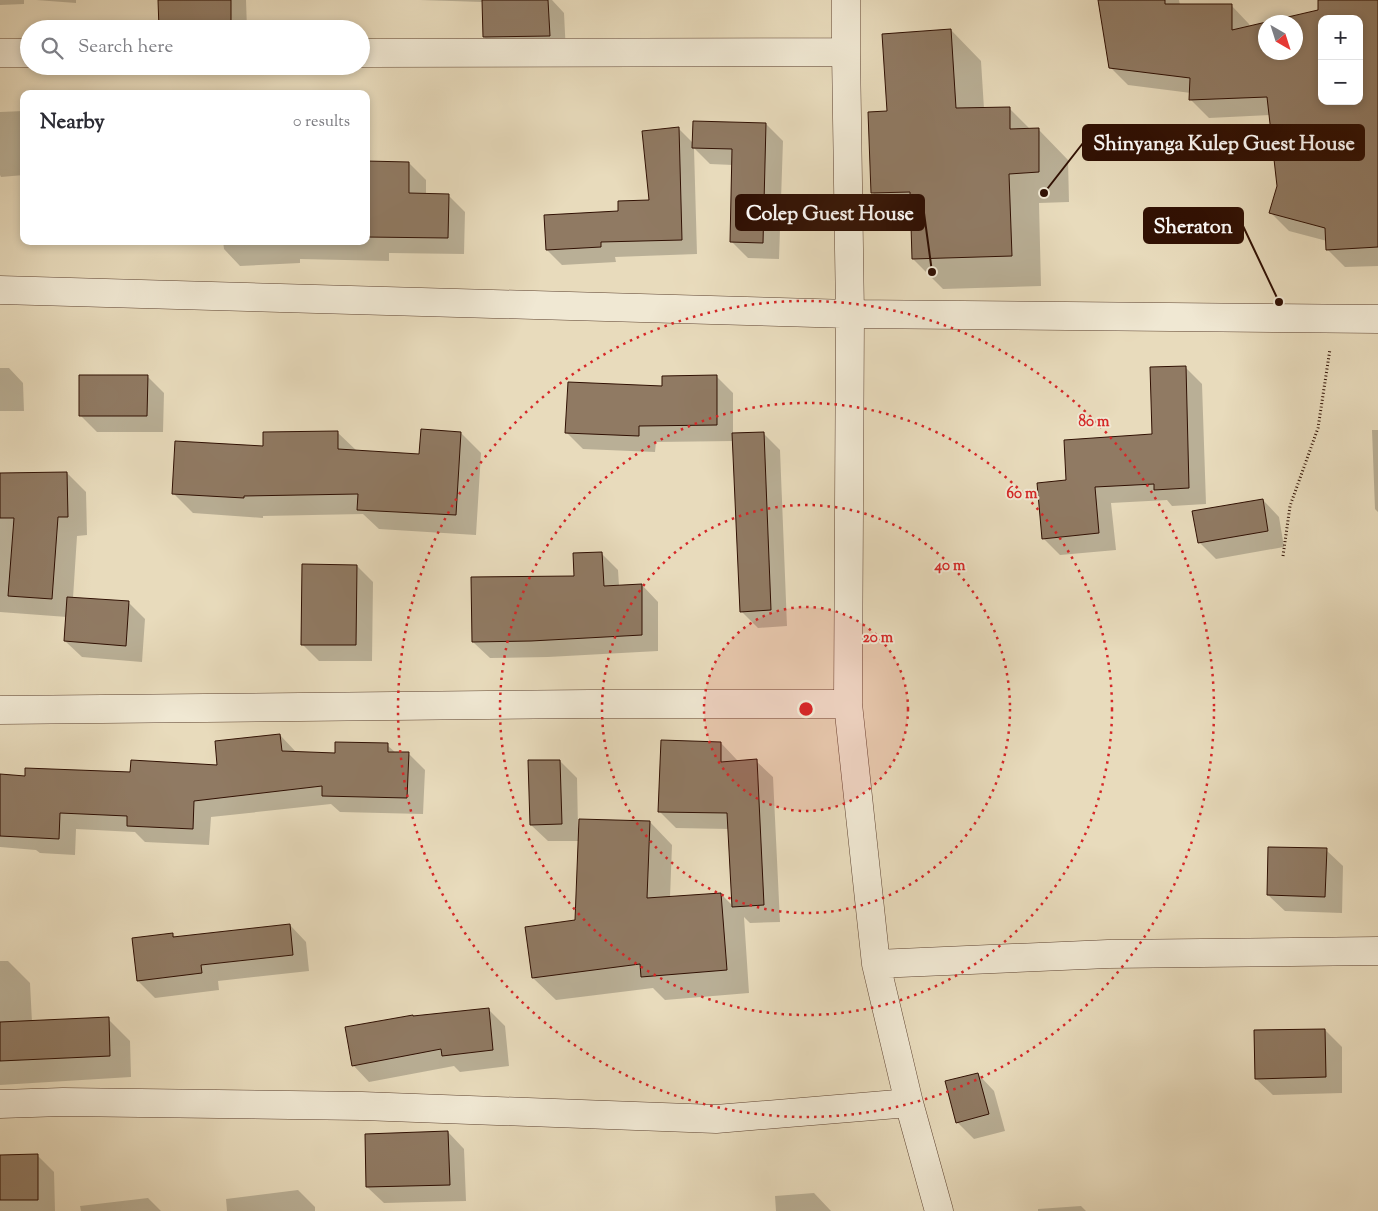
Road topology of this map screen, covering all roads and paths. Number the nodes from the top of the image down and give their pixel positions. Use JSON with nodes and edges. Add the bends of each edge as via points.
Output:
{"nodes":[{"id":1,"x":846,"y":0,"type":"edge"},
{"id":2,"x":846,"y":52,"type":"junction"},
{"id":3,"x":0,"y":53,"type":"edge"},
{"id":4,"x":20,"y":53,"type":"edge"},
{"id":5,"x":370,"y":53,"type":"edge"},
{"id":6,"x":0,"y":290,"type":"edge"},
{"id":7,"x":850,"y":314,"type":"junction"},
{"id":8,"x":1335,"y":318,"type":"junction"},
{"id":9,"x":1378,"y":320,"type":"edge"},
{"id":10,"x":1283,"y":556,"type":"dead end"},
{"id":11,"x":848,"y":704,"type":"junction"},
{"id":12,"x":0,"y":710,"type":"edge"},
{"id":13,"x":1378,"y":951,"type":"edge"},
{"id":14,"x":876,"y":964,"type":"junction"},
{"id":15,"x":908,"y":1103,"type":"junction"},
{"id":16,"x":0,"y":1104,"type":"edge"},
{"id":17,"x":939,"y":1211,"type":"edge"}],
"edges":[{"from":1,"to":2,"type":"street"},
{"from":2,"to":5,"type":"street"},
{"from":2,"to":7,"type":"street"},
{"from":3,"to":4,"type":"street"},
{"from":6,"to":7,"type":"street"},
{"from":7,"to":8,"type":"street"},
{"from":7,"to":11,"type":"street"},
{"from":8,"to":9,"type":"street"},
{"from":8,"to":10,"type":"path","via":[[1318,428],[1290,506]]},
{"from":11,"to":12,"type":"street"},
{"from":11,"to":14,"type":"street"},
{"from":13,"to":14,"type":"street","via":[[1108,954]]},
{"from":14,"to":15,"type":"street"},
{"from":15,"to":16,"type":"street","via":[[716,1119],[362,1106]]},
{"from":15,"to":17,"type":"street"}]}
